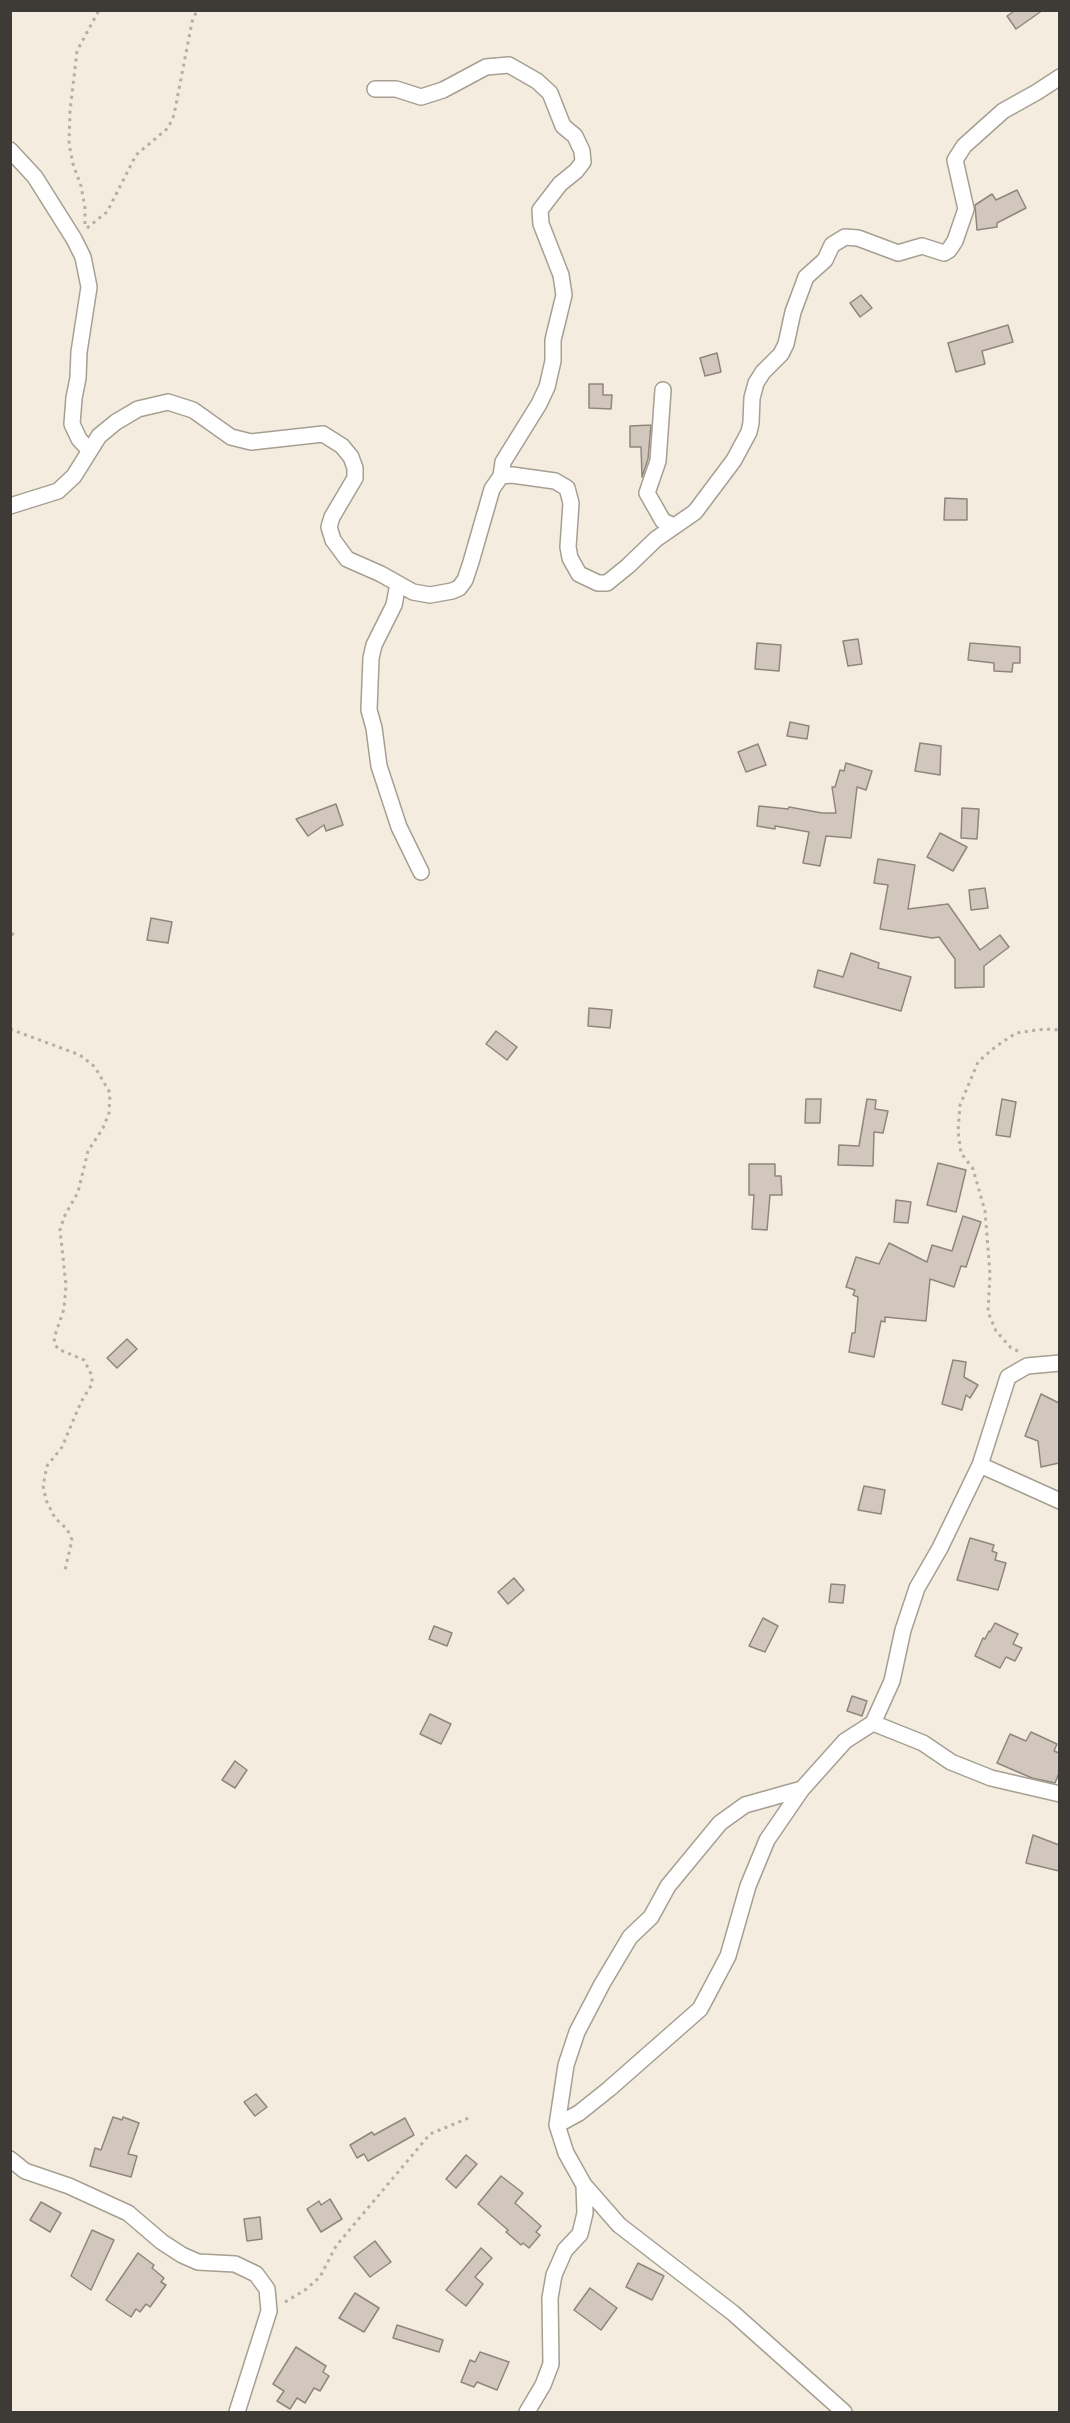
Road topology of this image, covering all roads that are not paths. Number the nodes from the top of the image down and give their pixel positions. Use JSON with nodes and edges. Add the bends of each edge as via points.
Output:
{"nodes":[{"id":1,"x":1059,"y":77,"type":"edge"},
{"id":2,"x":375,"y":89,"type":"dead end"},
{"id":3,"x":10,"y":150,"type":"edge"},
{"id":4,"x":663,"y":390,"type":"dead end"},
{"id":5,"x":89,"y":450,"type":"junction"},
{"id":6,"x":501,"y":477,"type":"junction"},
{"id":7,"x":10,"y":507,"type":"edge"},
{"id":8,"x":674,"y":526,"type":"junction"},
{"id":9,"x":398,"y":584,"type":"junction"},
{"id":10,"x":421,"y":872,"type":"dead end"},
{"id":11,"x":1059,"y":1363,"type":"edge"},
{"id":12,"x":980,"y":1465,"type":"junction"},
{"id":13,"x":1059,"y":1502,"type":"edge"},
{"id":14,"x":873,"y":1723,"type":"junction"},
{"id":15,"x":802,"y":1789,"type":"junction"},
{"id":16,"x":1059,"y":1794,"type":"edge"},
{"id":17,"x":557,"y":2124,"type":"junction"},
{"id":18,"x":10,"y":2159,"type":"edge"},
{"id":19,"x":584,"y":2185,"type":"junction"},
{"id":20,"x":237,"y":2412,"type":"edge"},
{"id":21,"x":526,"y":2412,"type":"edge"},
{"id":22,"x":844,"y":2412,"type":"edge"}],
"edges":[{"from":1,"to":8,"type":"street","via":[[1003,111],[964,146],[955,160],[966,209],[949,250],[922,246],[898,253],[845,237],[832,245],[825,260],[806,277],[781,354],[756,383],[751,423],[734,460],[695,512]]},
{"from":2,"to":6,"type":"street","via":[[396,89],[421,97],[486,67],[508,65],[550,93],[563,126],[575,136],[582,151],[583,162],[540,210],[564,295],[547,387],[503,462]]},
{"from":3,"to":5,"type":"street","via":[[35,177],[83,257],[89,287],[72,424]]},
{"from":4,"to":8,"type":"street","via":[[658,460],[647,493],[663,521]]},
{"from":5,"to":7,"type":"street","via":[[68,484]]},
{"from":5,"to":9,"type":"street","via":[[116,422],[138,409],[168,402],[193,410],[231,437],[251,442],[323,434],[342,446],[355,468],[355,478],[332,517],[329,527],[333,540],[347,559]]},
{"from":6,"to":8,"type":"street","via":[[524,475],[555,481],[567,488],[571,502],[570,558],[579,574],[598,582],[614,579]]},
{"from":6,"to":9,"type":"street","via":[[492,489],[465,580],[459,588],[430,595]]},
{"from":9,"to":10,"type":"street","via":[[394,604],[371,658],[369,710],[379,766],[399,827]]},
{"from":11,"to":12,"type":"street","via":[[1027,1366],[1008,1377]]},
{"from":12,"to":13,"type":"street"},
{"from":12,"to":14,"type":"street","via":[[917,1588],[892,1682]]},
{"from":14,"to":15,"type":"street","via":[[845,1741]]},
{"from":14,"to":16,"type":"street","via":[[991,1778]]},
{"from":15,"to":17,"type":"street","via":[[767,1840],[748,1886],[728,1956],[700,2009],[609,2089],[579,2113]]},
{"from":15,"to":17,"type":"street","via":[[744,1805],[720,1823],[668,1886],[651,1917],[630,1936],[577,2032],[566,2065]]},
{"from":17,"to":19,"type":"street","via":[[566,2153]]},
{"from":18,"to":20,"type":"street","via":[[25,2170],[128,2213],[182,2255],[198,2262],[235,2264],[256,2274],[267,2289],[269,2311]]},
{"from":19,"to":21,"type":"street","via":[[585,2213],[580,2235],[565,2250],[554,2275],[550,2298],[551,2364]]},
{"from":19,"to":22,"type":"street","via":[[619,2225],[733,2313]]}]}
